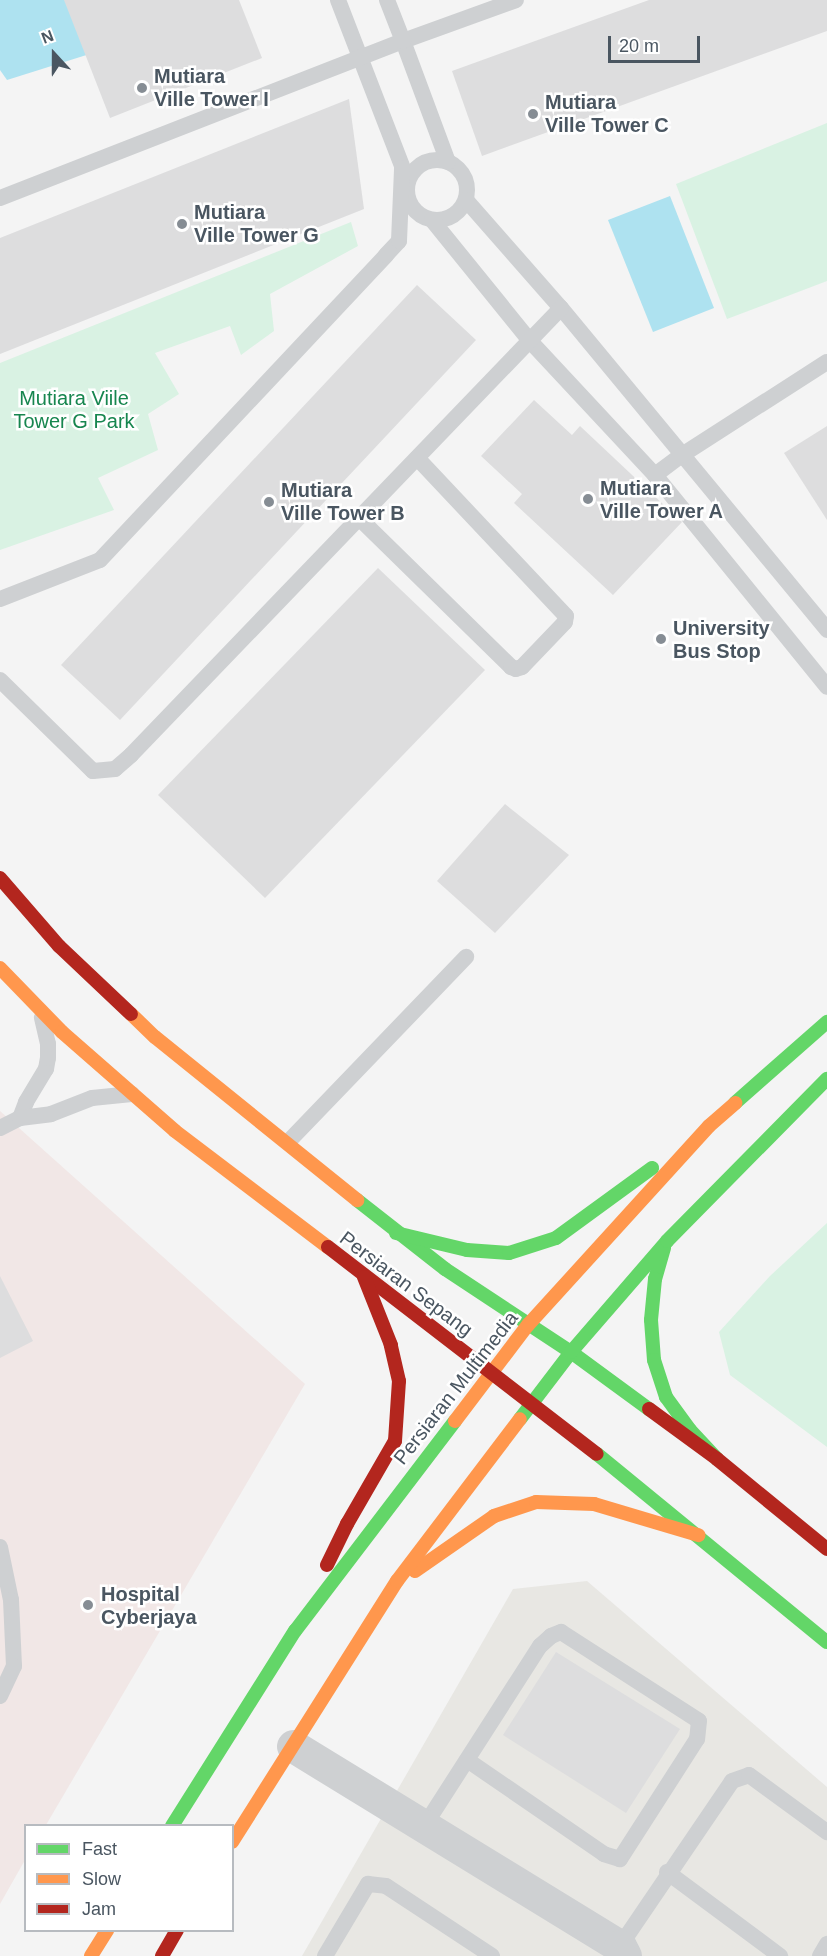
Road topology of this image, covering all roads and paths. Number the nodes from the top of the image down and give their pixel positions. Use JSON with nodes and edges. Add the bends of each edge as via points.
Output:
{"nodes":[{"id":1,"x":338,"y":0,"type":"edge"},
{"id":2,"x":387,"y":0,"type":"edge"},
{"id":3,"x":516,"y":0,"type":"edge"},
{"id":4,"x":403,"y":41,"type":"junction"},
{"id":5,"x":360,"y":58,"type":"junction"},
{"id":6,"x":448,"y":162,"type":"junction"},
{"id":7,"x":405,"y":176,"type":"junction"},
{"id":8,"x":0,"y":198,"type":"edge"},
{"id":9,"x":466,"y":200,"type":"junction"},
{"id":10,"x":432,"y":220,"type":"junction"},
{"id":11,"x":561,"y":308,"type":"junction"},
{"id":12,"x":530,"y":341,"type":"junction"},
{"id":13,"x":827,"y":362,"type":"edge"},
{"id":14,"x":682,"y":455,"type":"junction"},
{"id":15,"x":417,"y":458,"type":"junction"},
{"id":16,"x":655,"y":475,"type":"junction"},
{"id":17,"x":359,"y":518,"type":"junction"},
{"id":18,"x":0,"y":599,"type":"edge"},
{"id":19,"x":827,"y":630,"type":"edge"},
{"id":20,"x":0,"y":680,"type":"edge"},
{"id":21,"x":827,"y":687,"type":"edge"},
{"id":22,"x":0,"y":878,"type":"edge"},
{"id":23,"x":466,"y":957,"type":"dead end"},
{"id":24,"x":0,"y":968,"type":"edge"},
{"id":25,"x":39,"y":1008,"type":"junction"},
{"id":26,"x":827,"y":1022,"type":"edge"},
{"id":27,"x":827,"y":1079,"type":"edge"},
{"id":28,"x":133,"y":1094,"type":"junction"},
{"id":29,"x":20,"y":1118,"type":"junction"},
{"id":30,"x":709,"y":1126,"type":"junction"},
{"id":31,"x":0,"y":1128,"type":"edge"},
{"id":32,"x":288,"y":1142,"type":"junction"},
{"id":33,"x":396,"y":1233,"type":"junction"},
{"id":34,"x":667,"y":1240,"type":"junction"},
{"id":35,"x":364,"y":1277,"type":"junction"},
{"id":36,"x":528,"y":1325,"type":"junction"},
{"id":37,"x":571,"y":1352,"type":"junction"},
{"id":38,"x":491,"y":1371,"type":"junction"},
{"id":39,"x":533,"y":1403,"type":"junction"},
{"id":40,"x":717,"y":1459,"type":"junction"},
{"id":41,"x":698,"y":1535,"type":"junction"},
{"id":42,"x":0,"y":1547,"type":"edge"},
{"id":43,"x":827,"y":1549,"type":"edge"},
{"id":44,"x":397,"y":1581,"type":"junction"},
{"id":45,"x":295,"y":1631,"type":"junction"},
{"id":46,"x":827,"y":1642,"type":"edge"},
{"id":47,"x":7,"y":1649,"type":"edge"},
{"id":48,"x":0,"y":1696,"type":"edge"},
{"id":49,"x":292,"y":1746,"type":"junction"},
{"id":50,"x":467,"y":1760,"type":"junction"},
{"id":51,"x":173,"y":1824,"type":"edge"},
{"id":52,"x":425,"y":1825,"type":"junction"},
{"id":53,"x":827,"y":1832,"type":"edge"},
{"id":54,"x":234,"y":1839,"type":"edge"},
{"id":55,"x":668,"y":1872,"type":"junction"},
{"id":56,"x":106,"y":1932,"type":"edge"},
{"id":57,"x":176,"y":1932,"type":"edge"},
{"id":58,"x":827,"y":1944,"type":"edge"},
{"id":59,"x":623,"y":1951,"type":"edge"},
{"id":60,"x":91,"y":1956,"type":"edge"},
{"id":61,"x":162,"y":1956,"type":"edge"},
{"id":62,"x":325,"y":1956,"type":"edge"},
{"id":63,"x":492,"y":1956,"type":"edge"},
{"id":64,"x":780,"y":1956,"type":"edge"},
{"id":65,"x":820,"y":1956,"type":"edge"}],
"edges":[{"from":1,"to":5,"type":"lane"},
{"from":2,"to":4,"type":"lane"},
{"from":3,"to":4,"type":"lane"},
{"from":4,"to":5,"type":"lane"},
{"from":4,"to":6,"type":"lane"},
{"from":5,"to":7,"type":"lane"},
{"from":5,"to":8,"type":"lane"},
{"from":6,"to":7,"type":"lane","via":[[423,164]]},
{"from":6,"to":9,"type":"lane","via":[[462,173]]},
{"from":7,"to":10,"type":"lane","via":[[411,207]]},
{"from":7,"to":18,"type":"lane","via":[[399,241],[100,560]]},
{"from":9,"to":10,"type":"lane","via":[[455,215]]},
{"from":9,"to":11,"type":"lane"},
{"from":10,"to":12,"type":"lane"},
{"from":11,"to":12,"type":"lane"},
{"from":11,"to":14,"type":"lane"},
{"from":12,"to":15,"type":"lane"},
{"from":12,"to":16,"type":"lane"},
{"from":13,"to":14,"type":"lane"},
{"from":14,"to":16,"type":"lane"},
{"from":14,"to":19,"type":"lane"},
{"from":15,"to":17,"type":"lane"},
{"from":15,"to":17,"type":"lane","via":[[563,610],[565,622],[544,645],[522,667],[511,667]]},
{"from":16,"to":21,"type":"lane"},
{"from":17,"to":20,"type":"lane","via":[[115,769],[93,771]]},
{"from":22,"to":32,"type":"main road","name":"Persiaran Sepang","via":[[59,946],[155,1037]]},
{"from":23,"to":32,"type":"lane"},
{"from":24,"to":25,"type":"main road","name":"Persiaran Sepang"},
{"from":25,"to":28,"type":"main road","name":"Persiaran Sepang"},
{"from":25,"to":29,"type":"lane","via":[[48,1058]]},
{"from":26,"to":30,"type":"main road","name":"Persiaran Multimedia"},
{"from":27,"to":34,"type":"main road"},
{"from":28,"to":29,"type":"lane","via":[[92,1098],[51,1114]]},
{"from":28,"to":35,"type":"main road","name":"Persiaran Sepang","via":[[174,1131]]},
{"from":29,"to":31,"type":"lane"},
{"from":30,"to":33,"type":"main road","via":[[556,1238],[509,1253],[467,1250]]},
{"from":30,"to":36,"type":"main road","name":"Persiaran Multimedia"},
{"from":32,"to":33,"type":"main road","name":"Persiaran Sepang"},
{"from":33,"to":36,"type":"main road","name":"Persiaran Sepang"},
{"from":34,"to":37,"type":"main road"},
{"from":34,"to":40,"type":"main road","via":[[655,1280],[651,1320],[654,1360],[666,1397]]},
{"from":35,"to":38,"type":"main road","name":"Persiaran Sepang"},
{"from":35,"to":45,"type":"main road","via":[[391,1345],[399,1381],[395,1442],[347,1524]]},
{"from":36,"to":37,"type":"main road","name":"Persiaran Sepang"},
{"from":36,"to":38,"type":"main road","name":"Persiaran Multimedia"},
{"from":37,"to":39,"type":"main road"},
{"from":37,"to":40,"type":"main road","name":"Persiaran Sepang"},
{"from":38,"to":39,"type":"main road","name":"Persiaran Sepang"},
{"from":38,"to":45,"type":"main road","name":"Persiaran Multimedia"},
{"from":39,"to":41,"type":"main road","name":"Persiaran Sepang"},
{"from":39,"to":44,"type":"main road"},
{"from":40,"to":43,"type":"main road","name":"Persiaran Sepang"},
{"from":41,"to":44,"type":"main road","via":[[594,1504],[536,1502],[494,1516],[434,1560]]},
{"from":41,"to":46,"type":"main road","name":"Persiaran Sepang"},
{"from":42,"to":47,"type":"lane","via":[[11,1600]]},
{"from":44,"to":49,"type":"main road"},
{"from":45,"to":51,"type":"main road","name":"Persiaran Multimedia"},
{"from":47,"to":48,"type":"lane","via":[[14,1666]]},
{"from":49,"to":52,"type":"street"},
{"from":49,"to":54,"type":"main road"},
{"from":50,"to":50,"type":"lane","via":[[540,1646],[561,1632],[699,1721],[697,1739],[620,1859],[604,1854]]},
{"from":50,"to":52,"type":"lane"},
{"from":52,"to":59,"type":"street"},
{"from":53,"to":55,"type":"lane","via":[[749,1775],[732,1780]]},
{"from":55,"to":59,"type":"lane"},
{"from":55,"to":64,"type":"lane"},
{"from":56,"to":60,"type":"main road"},
{"from":57,"to":61,"type":"main road"},
{"from":58,"to":65,"type":"lane"},
{"from":62,"to":63,"type":"lane","via":[[368,1884],[386,1886]]}]}
